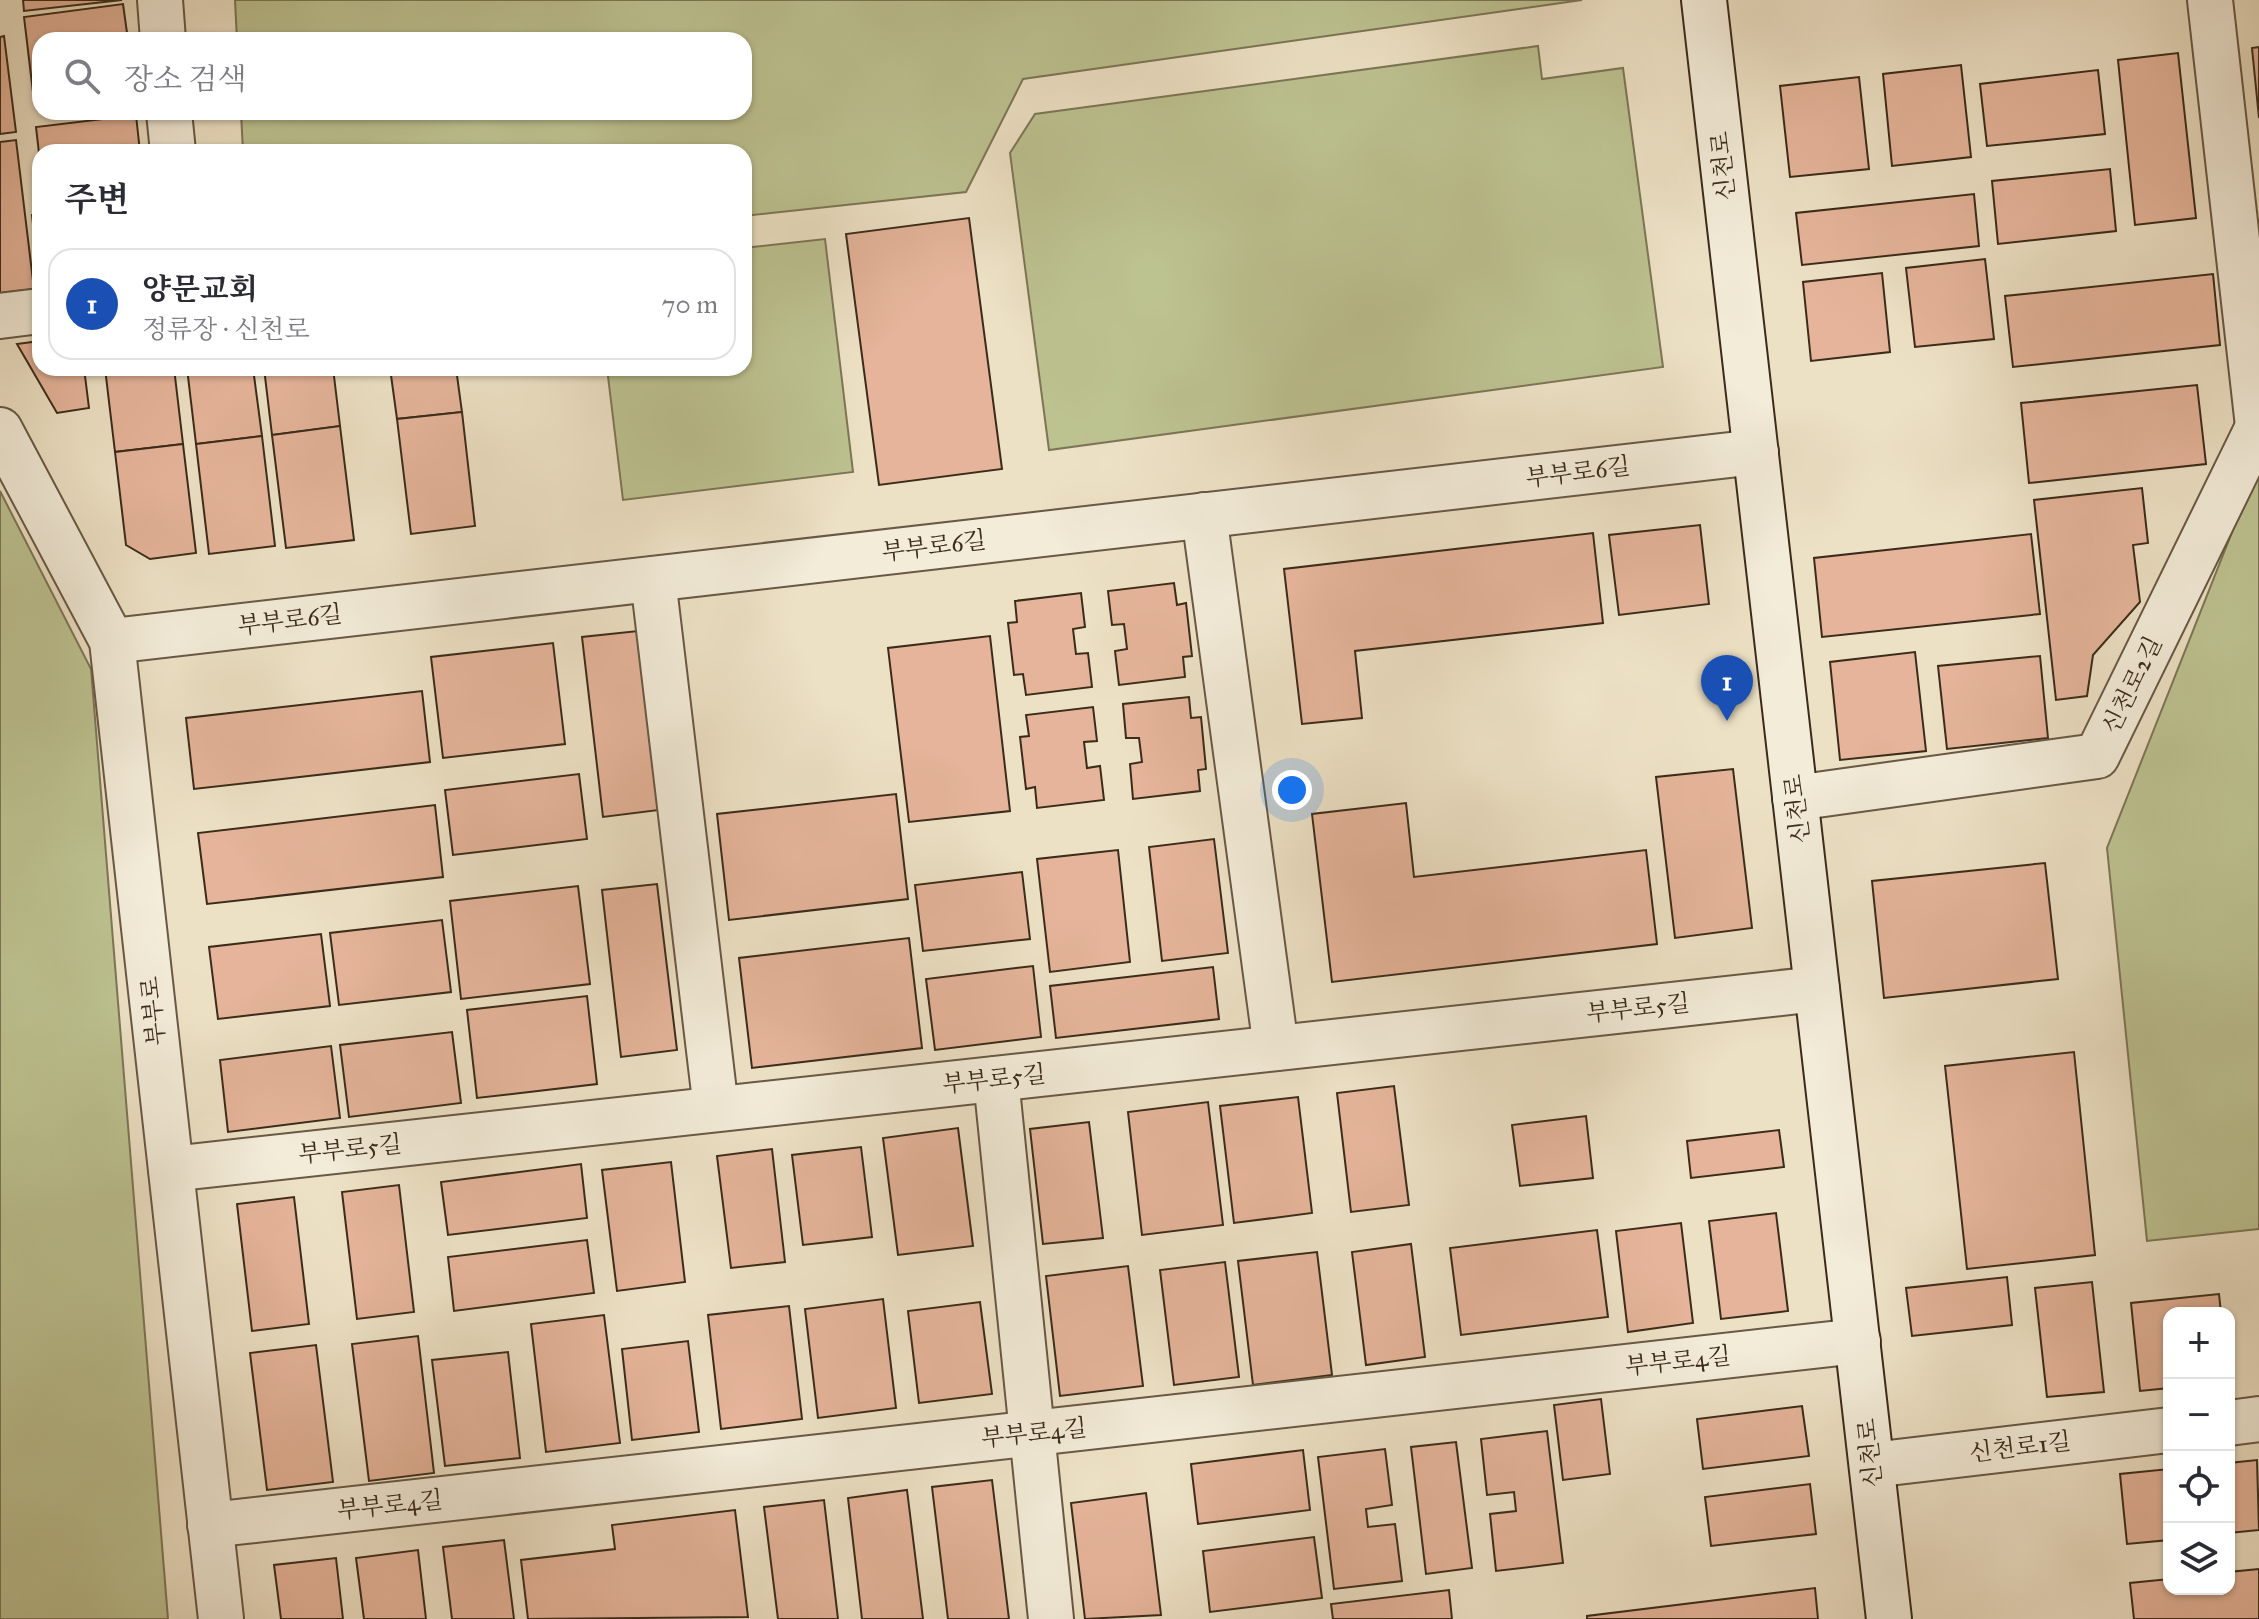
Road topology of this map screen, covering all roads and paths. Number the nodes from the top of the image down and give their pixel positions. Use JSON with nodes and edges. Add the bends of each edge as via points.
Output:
{"nodes":[{"id":1,"x":160,"y":0,"type":"edge"},
{"id":2,"x":1704,"y":0,"type":"edge"},
{"id":3,"x":2210,"y":0,"type":"edge"},
{"id":4,"x":162,"y":32,"type":"edge"},
{"id":5,"x":170,"y":120,"type":"edge"},
{"id":6,"x":172,"y":144,"type":"edge"},
{"id":7,"x":32,"y":312,"type":"edge"},
{"id":8,"x":0,"y":316,"type":"edge"},
{"id":9,"x":2258,"y":426,"type":"edge"},
{"id":10,"x":0,"y":430,"type":"edge"},
{"id":11,"x":1756,"y":452,"type":"junction"},
{"id":12,"x":1204,"y":515,"type":"junction"},
{"id":13,"x":653,"y":579,"type":"junction"},
{"id":14,"x":112,"y":641,"type":"junction"},
{"id":15,"x":1795,"y":798,"type":"junction"},
{"id":16,"x":1817,"y":989,"type":"junction"},
{"id":17,"x":1276,"y":1048,"type":"junction"},
{"id":18,"x":996,"y":1079,"type":"junction"},
{"id":19,"x":716,"y":1109,"type":"junction"},
{"id":20,"x":171,"y":1169,"type":"junction"},
{"id":21,"x":1858,"y":1341,"type":"junction"},
{"id":22,"x":2259,"y":1419,"type":"edge"},
{"id":23,"x":2235,"y":1422,"type":"edge"},
{"id":24,"x":2163,"y":1431,"type":"edge"},
{"id":25,"x":1032,"y":1433,"type":"junction"},
{"id":26,"x":1872,"y":1465,"type":"junction"},
{"id":27,"x":210,"y":1525,"type":"junction"},
{"id":28,"x":221,"y":1619,"type":"edge"},
{"id":29,"x":1051,"y":1619,"type":"edge"},
{"id":30,"x":1889,"y":1619,"type":"edge"}],
"edges":[{"from":1,"to":4,"type":"street"},
{"from":2,"to":11,"type":"street","name":"신천로"},
{"from":3,"to":9,"type":"street","name":"신천로2길"},
{"from":5,"to":6,"type":"street"},
{"from":7,"to":8,"type":"street"},
{"from":9,"to":15,"type":"street","name":"신천로2길","via":[[2097,756]]},
{"from":10,"to":14,"type":"street","name":"부부로"},
{"from":11,"to":12,"type":"street","name":"부부로6길"},
{"from":11,"to":15,"type":"street","name":"신천로"},
{"from":12,"to":13,"type":"street","name":"부부로6길"},
{"from":12,"to":17,"type":"street"},
{"from":13,"to":14,"type":"street","name":"부부로6길"},
{"from":13,"to":19,"type":"street"},
{"from":14,"to":20,"type":"street","name":"부부로"},
{"from":15,"to":16,"type":"street","name":"신천로"},
{"from":16,"to":17,"type":"street","name":"부부로5길"},
{"from":16,"to":21,"type":"street","name":"신천로"},
{"from":17,"to":18,"type":"street","name":"부부로5길"},
{"from":18,"to":19,"type":"street","name":"부부로5길"},
{"from":18,"to":25,"type":"street"},
{"from":19,"to":20,"type":"street","name":"부부로5길"},
{"from":20,"to":27,"type":"street","name":"부부로"},
{"from":21,"to":25,"type":"street","name":"부부로4길"},
{"from":21,"to":26,"type":"street","name":"신천로"},
{"from":22,"to":23,"type":"street"},
{"from":24,"to":26,"type":"street","name":"신천로1길"},
{"from":25,"to":27,"type":"street","name":"부부로4길"},
{"from":25,"to":29,"type":"street"},
{"from":26,"to":30,"type":"street","name":"신천로"},
{"from":27,"to":28,"type":"street","name":"부부로"}]}
